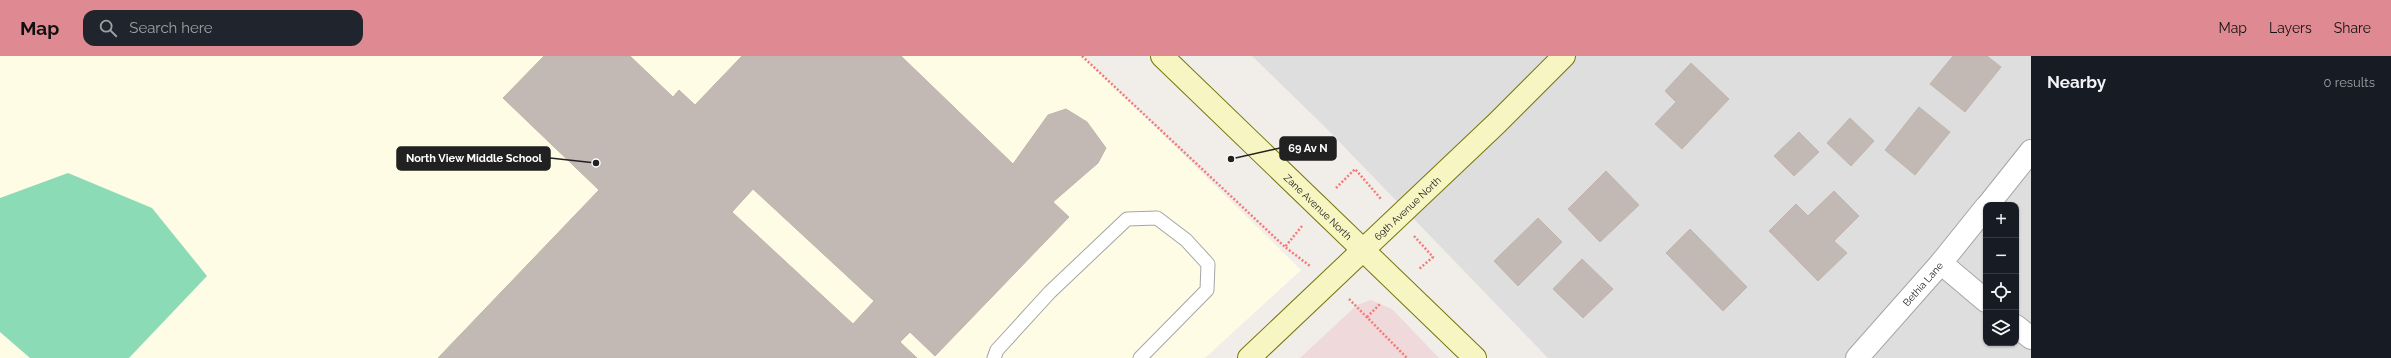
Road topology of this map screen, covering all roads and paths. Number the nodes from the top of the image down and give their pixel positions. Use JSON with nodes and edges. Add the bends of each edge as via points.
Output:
{"nodes":[{"id":1,"x":1082,"y":56,"type":"edge"},
{"id":2,"x":1162,"y":56,"type":"edge"},
{"id":3,"x":1564,"y":56,"type":"edge"},
{"id":4,"x":2031,"y":151,"type":"edge"},
{"id":5,"x":1990,"y":202,"type":"edge"},
{"id":6,"x":1983,"y":211,"type":"edge"},
{"id":7,"x":1285,"y":247,"type":"dead end"},
{"id":8,"x":1364,"y":248,"type":"junction"},
{"id":9,"x":1941,"y":263,"type":"junction"},
{"id":10,"x":1983,"y":298,"type":"edge"},
{"id":11,"x":1367,"y":317,"type":"dead end"},
{"id":12,"x":2019,"y":328,"type":"edge"},
{"id":13,"x":2031,"y":338,"type":"edge"},
{"id":14,"x":994,"y":358,"type":"edge"},
{"id":15,"x":1140,"y":358,"type":"edge"},
{"id":16,"x":1249,"y":358,"type":"edge"},
{"id":17,"x":1407,"y":358,"type":"edge"},
{"id":18,"x":1475,"y":358,"type":"edge"},
{"id":19,"x":1857,"y":358,"type":"edge"}],
"edges":[{"from":1,"to":7,"type":"path"},
{"from":2,"to":8,"type":"street","name":"Zane Avenue North"},
{"from":3,"to":8,"type":"street","name":"69th Avenue North"},
{"from":4,"to":5,"type":"street","name":"Bethia Lane"},
{"from":6,"to":9,"type":"street","name":"Bethia Lane"},
{"from":8,"to":16,"type":"street","name":"69th Avenue North"},
{"from":8,"to":18,"type":"street","name":"Zane Avenue North"},
{"from":9,"to":10,"type":"street"},
{"from":9,"to":19,"type":"street","name":"Bethia Lane"},
{"from":11,"to":17,"type":"path"},
{"from":12,"to":13,"type":"street"},
{"from":14,"to":15,"type":"lane","via":[[997,350],[1050,292],[1127,219],[1157,218],[1186,240],[1208,264],[1207,290]]}]}
